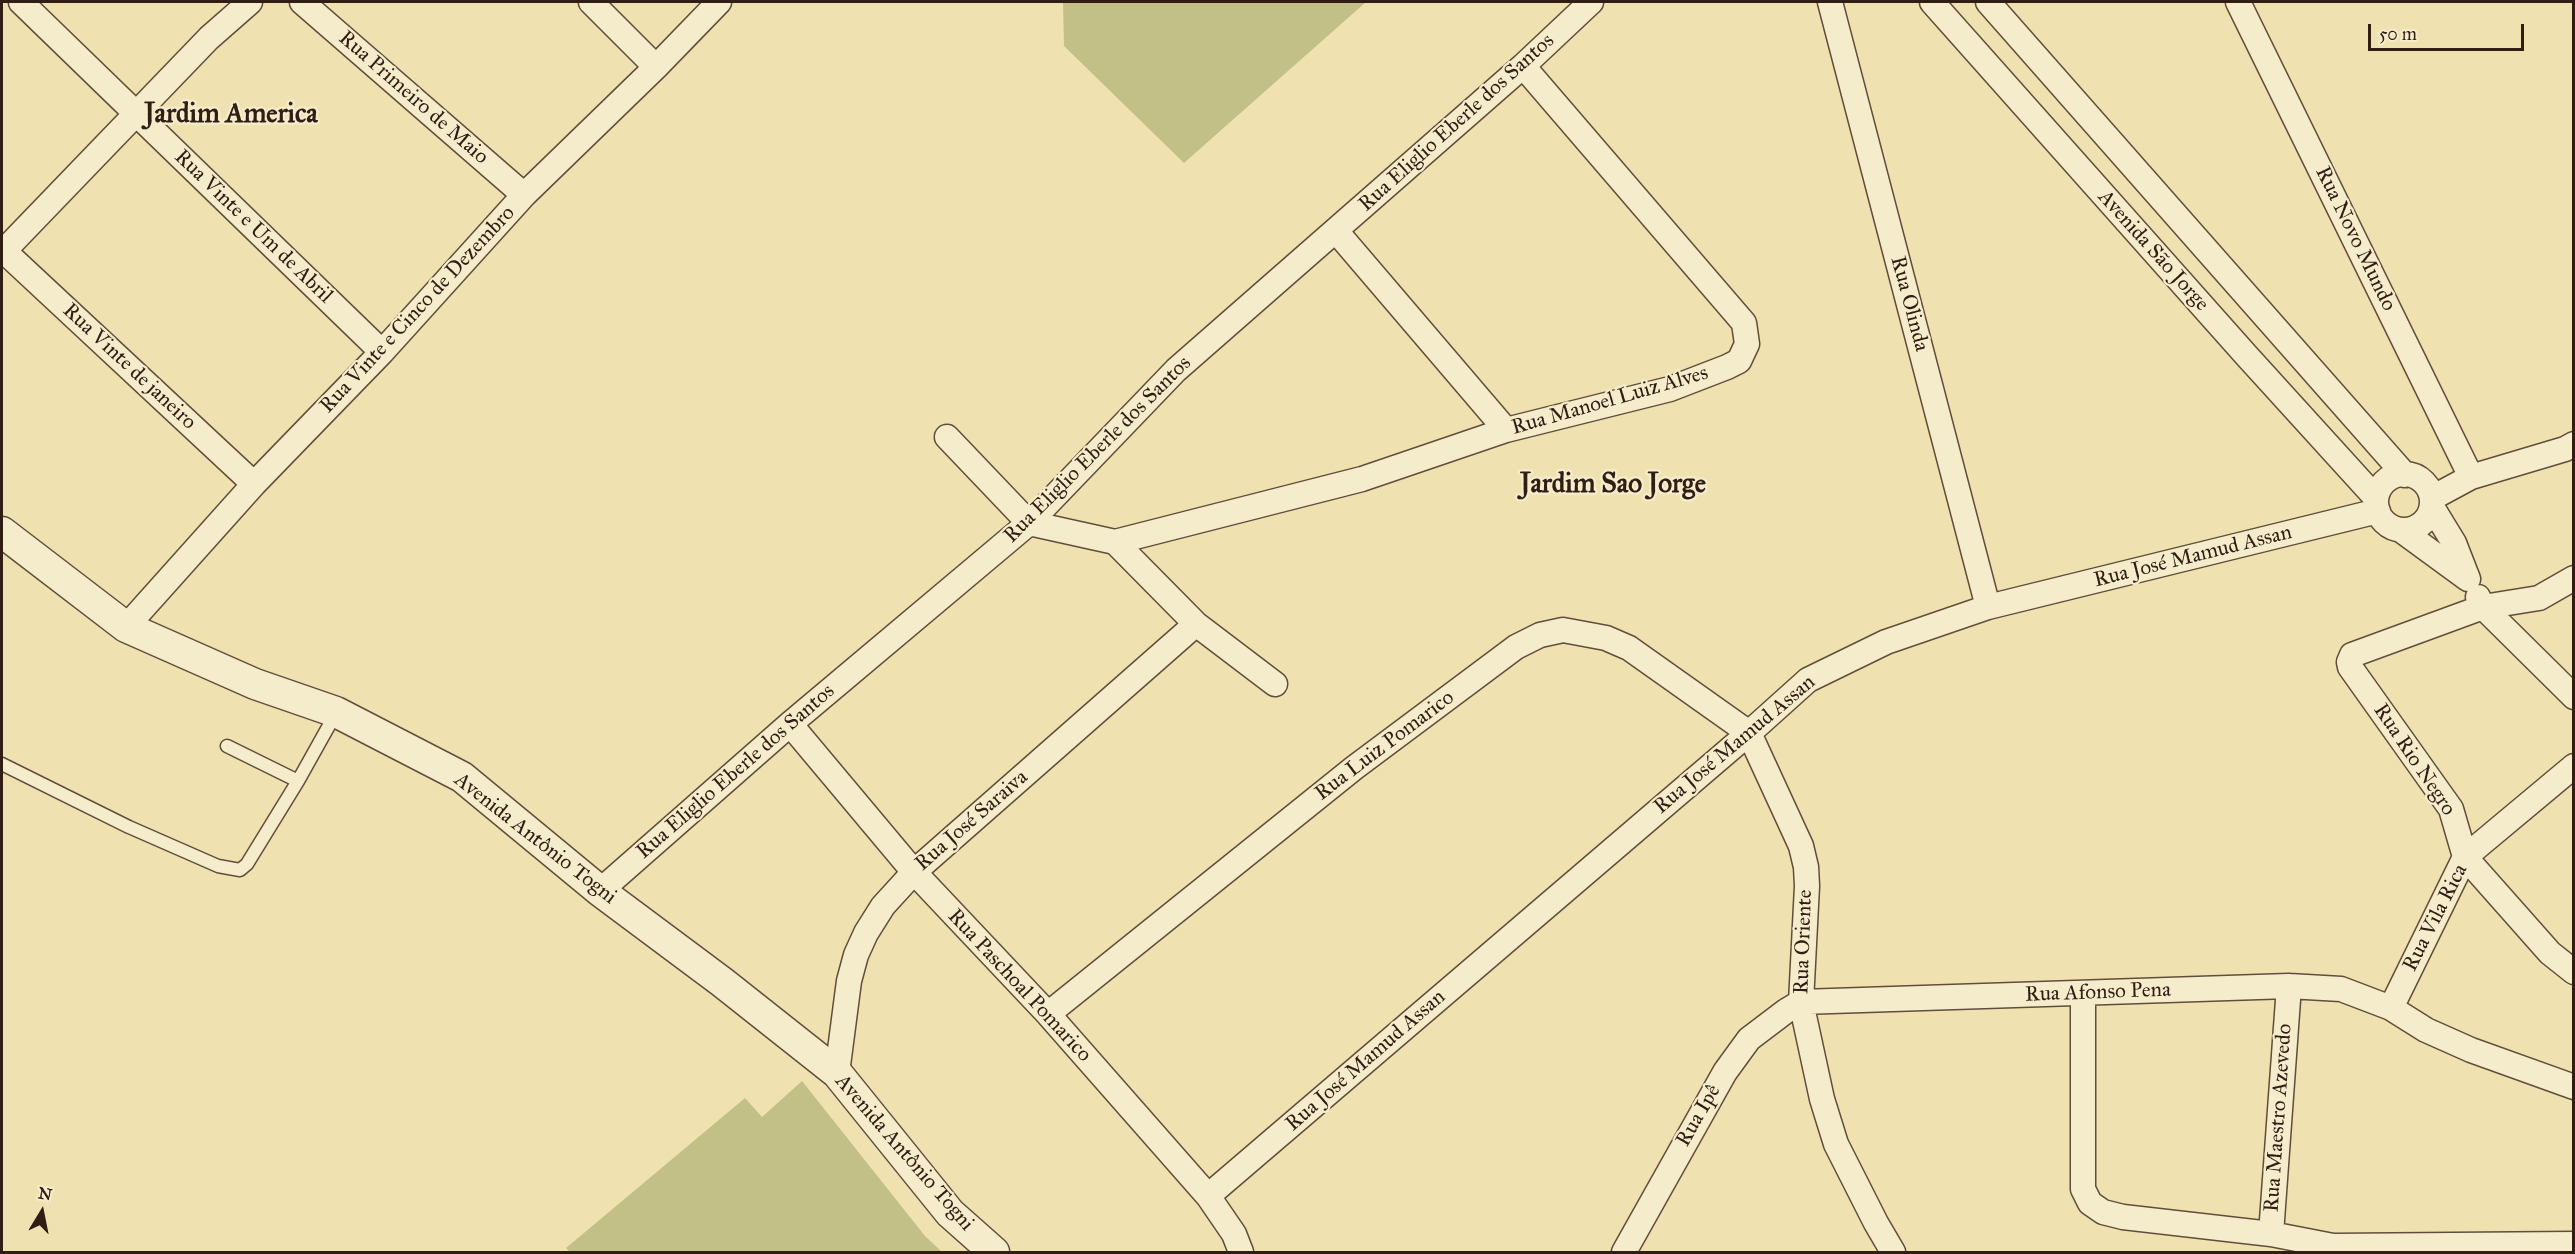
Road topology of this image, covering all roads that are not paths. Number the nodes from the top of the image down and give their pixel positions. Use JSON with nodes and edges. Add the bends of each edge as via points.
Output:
{"nodes":[{"id":1,"x":21,"y":2,"type":"edge"},
{"id":2,"x":250,"y":2,"type":"edge"},
{"id":3,"x":302,"y":2,"type":"edge"},
{"id":4,"x":591,"y":2,"type":"edge"},
{"id":5,"x":719,"y":2,"type":"edge"},
{"id":6,"x":1591,"y":2,"type":"edge"},
{"id":7,"x":1830,"y":2,"type":"edge"},
{"id":8,"x":1932,"y":2,"type":"edge"},
{"id":9,"x":1988,"y":2,"type":"edge"},
{"id":10,"x":2238,"y":2,"type":"edge"},
{"id":11,"x":1523,"y":66,"type":"junction"},
{"id":12,"x":656,"y":67,"type":"junction"},
{"id":13,"x":136,"y":113,"type":"junction"},
{"id":14,"x":524,"y":195,"type":"junction"},
{"id":15,"x":1336,"y":231,"type":"junction"},
{"id":16,"x":2,"y":252,"type":"edge"},
{"id":17,"x":382,"y":352,"type":"junction"},
{"id":18,"x":1506,"y":430,"type":"junction"},
{"id":19,"x":947,"y":437,"type":"dead end"},
{"id":20,"x":2574,"y":444,"type":"edge"},
{"id":21,"x":2405,"y":475,"type":"junction"},
{"id":22,"x":2471,"y":477,"type":"junction"},
{"id":23,"x":254,"y":484,"type":"junction"},
{"id":24,"x":2432,"y":503,"type":"junction"},
{"id":25,"x":2377,"y":505,"type":"junction"},
{"id":26,"x":1029,"y":523,"type":"junction"},
{"id":27,"x":2401,"y":530,"type":"junction"},
{"id":28,"x":2,"y":532,"type":"edge"},
{"id":29,"x":1115,"y":542,"type":"junction"},
{"id":30,"x":2574,"y":578,"type":"edge"},
{"id":31,"x":2468,"y":579,"type":"junction"},
{"id":32,"x":1988,"y":607,"type":"junction"},
{"id":33,"x":2483,"y":607,"type":"junction"},
{"id":34,"x":1196,"y":624,"type":"junction"},
{"id":35,"x":126,"y":627,"type":"junction"},
{"id":36,"x":1275,"y":684,"type":"dead end"},
{"id":37,"x":2574,"y":697,"type":"edge"},
{"id":38,"x":336,"y":712,"type":"junction"},
{"id":39,"x":790,"y":724,"type":"junction"},
{"id":40,"x":1749,"y":734,"type":"junction"},
{"id":41,"x":227,"y":746,"type":"dead end"},
{"id":42,"x":2,"y":764,"type":"edge"},
{"id":43,"x":2574,"y":766,"type":"edge"},
{"id":44,"x":298,"y":781,"type":"junction"},
{"id":45,"x":2465,"y":857,"type":"junction"},
{"id":46,"x":914,"y":872,"type":"junction"},
{"id":47,"x":600,"y":891,"type":"junction"},
{"id":48,"x":2574,"y":972,"type":"edge"},
{"id":49,"x":2289,"y":986,"type":"junction"},
{"id":50,"x":2083,"y":994,"type":"junction"},
{"id":51,"x":1801,"y":1002,"type":"junction"},
{"id":52,"x":2391,"y":1008,"type":"junction"},
{"id":53,"x":1048,"y":1014,"type":"junction"},
{"id":54,"x":837,"y":1073,"type":"junction"},
{"id":55,"x":2574,"y":1088,"type":"edge"},
{"id":56,"x":1208,"y":1196,"type":"junction"},
{"id":57,"x":2271,"y":1234,"type":"junction"},
{"id":58,"x":2574,"y":1244,"type":"edge"},
{"id":59,"x":994,"y":1252,"type":"edge"},
{"id":60,"x":1241,"y":1252,"type":"edge"},
{"id":61,"x":1624,"y":1252,"type":"edge"},
{"id":62,"x":1893,"y":1252,"type":"edge"}],
"edges":[{"from":1,"to":13,"type":"street","name":"Rua Vinte e Um de Abril"},
{"from":2,"to":13,"type":"street"},
{"from":3,"to":14,"type":"street","name":"Rua Primeiro de Maio"},
{"from":4,"to":12,"type":"street"},
{"from":5,"to":12,"type":"street","name":"Rua Vinte e Cinco de Dezembro"},
{"from":6,"to":11,"type":"street","name":"Rua Eliglio Eberle dos Santos"},
{"from":7,"to":32,"type":"street","name":"Rua Olinda"},
{"from":8,"to":25,"type":"street","name":"Avenida São Jorge"},
{"from":9,"to":21,"type":"street","name":"Avenida São Jorge"},
{"from":10,"to":22,"type":"street","name":"Rua Novo Mundo"},
{"from":11,"to":15,"type":"street","name":"Rua Eliglio Eberle dos Santos"},
{"from":11,"to":18,"type":"street","name":"Rua Manoel Luiz Alves","via":[[1744,322],[1747,344],[1739,361],[1670,388]]},
{"from":12,"to":14,"type":"street","name":"Rua Vinte e Cinco de Dezembro"},
{"from":13,"to":16,"type":"street"},
{"from":13,"to":17,"type":"street","name":"Rua Vinte e Um de Abril"},
{"from":14,"to":17,"type":"street","name":"Rua Vinte e Cinco de Dezembro"},
{"from":15,"to":18,"type":"street"},
{"from":15,"to":26,"type":"street","name":"Rua Eliglio Eberle dos Santos","via":[[1176,370]]},
{"from":16,"to":23,"type":"street","name":"Rua Vinte de janeiro"},
{"from":17,"to":23,"type":"street","name":"Rua Vinte e Cinco de Dezembro"},
{"from":18,"to":29,"type":"street","name":"Rua Manoel Luiz Alves","via":[[1362,479]]},
{"from":19,"to":26,"type":"street"},
{"from":20,"to":22,"type":"street"},
{"from":21,"to":24,"type":"street","name":"Avenida São Jorge","via":[[2426,484]]},
{"from":21,"to":25,"type":"street","via":[[2382,486]]},
{"from":22,"to":24,"type":"street"},
{"from":23,"to":35,"type":"street","name":"Rua Vinte e Cinco de Dezembro"},
{"from":24,"to":27,"type":"street","via":[[2425,522]]},
{"from":24,"to":31,"type":"street","name":"Avenida São Jorge"},
{"from":25,"to":27,"type":"street","name":"Avenida São Jorge","via":[[2387,524]]},
{"from":25,"to":32,"type":"street","name":"Rua José Mamud Assan"},
{"from":26,"to":29,"type":"street"},
{"from":26,"to":39,"type":"street","name":"Rua Eliglio Eberle dos Santos"},
{"from":27,"to":31,"type":"street","name":"Avenida São Jorge"},
{"from":28,"to":35,"type":"street","name":"Avenida Antônio Togni"},
{"from":29,"to":34,"type":"street"},
{"from":30,"to":33,"type":"street","via":[[2539,598]]},
{"from":31,"to":33,"type":"street"},
{"from":32,"to":40,"type":"street","name":"Rua José Mamud Assan","via":[[1886,642],[1808,680]]},
{"from":33,"to":37,"type":"street"},
{"from":33,"to":45,"type":"street","name":"Rua Rio Negro","via":[[2352,656],[2349,662],[2451,809]]},
{"from":34,"to":36,"type":"street"},
{"from":34,"to":46,"type":"street","name":"Rua José Saraiva"},
{"from":35,"to":38,"type":"street","name":"Avenida Antônio Togni","via":[[255,684]]},
{"from":38,"to":44,"type":"lane"},
{"from":38,"to":47,"type":"street","name":"Avenida Antônio Togni","via":[[462,777]]},
{"from":39,"to":46,"type":"street","name":"Rua Paschoal Pomarico"},
{"from":39,"to":47,"type":"street","name":"Rua Eliglio Eberle dos Santos"},
{"from":40,"to":51,"type":"street","name":"Rua Oriente","via":[[1801,846],[1806,867]]},
{"from":40,"to":53,"type":"street","name":"Rua Luiz Pomarico","via":[[1629,648],[1580,632],[1540,634],[1516,647],[1354,768]]},
{"from":40,"to":56,"type":"street","name":"Rua José Mamud Assan"},
{"from":41,"to":44,"type":"lane"},
{"from":42,"to":44,"type":"lane","via":[[129,827],[218,866],[236,870],[247,864]]},
{"from":43,"to":45,"type":"street","name":"Rua Vila Rica"},
{"from":45,"to":48,"type":"street","name":"Rua Rio Negro","via":[[2550,952]]},
{"from":45,"to":52,"type":"street","name":"Rua Vila Rica"},
{"from":46,"to":53,"type":"street","name":"Rua Paschoal Pomarico"},
{"from":46,"to":54,"type":"street","name":"Rua José Saraiva","via":[[883,906],[856,955]]},
{"from":47,"to":54,"type":"street","name":"Avenida Antônio Togni"},
{"from":49,"to":50,"type":"street","name":"Rua Afonso Pena"},
{"from":49,"to":52,"type":"street","name":"Rua Afonso Pena","via":[[2341,989]]},
{"from":49,"to":57,"type":"street","name":"Rua Maestro Azevedo"},
{"from":50,"to":51,"type":"street","name":"Rua Afonso Pena"},
{"from":50,"to":57,"type":"street","via":[[2083,1189],[2090,1203],[2103,1212],[2123,1217]]},
{"from":51,"to":61,"type":"street","name":"Rua Ipê","via":[[1749,1039],[1725,1072]]},
{"from":51,"to":62,"type":"street","name":"Rua Oriente","via":[[1836,1144]]},
{"from":52,"to":55,"type":"street","name":"Rua Afonso Pena","via":[[2426,1030]]},
{"from":53,"to":56,"type":"street","name":"Rua Paschoal Pomarico"},
{"from":54,"to":59,"type":"street","name":"Avenida Antônio Togni","via":[[950,1213]]},
{"from":56,"to":60,"type":"street","name":"Rua Paschoal Pomarico","via":[[1234,1234]]},
{"from":57,"to":58,"type":"street","name":"Rua Maestro Azevedo","via":[[2333,1246]]}]}
